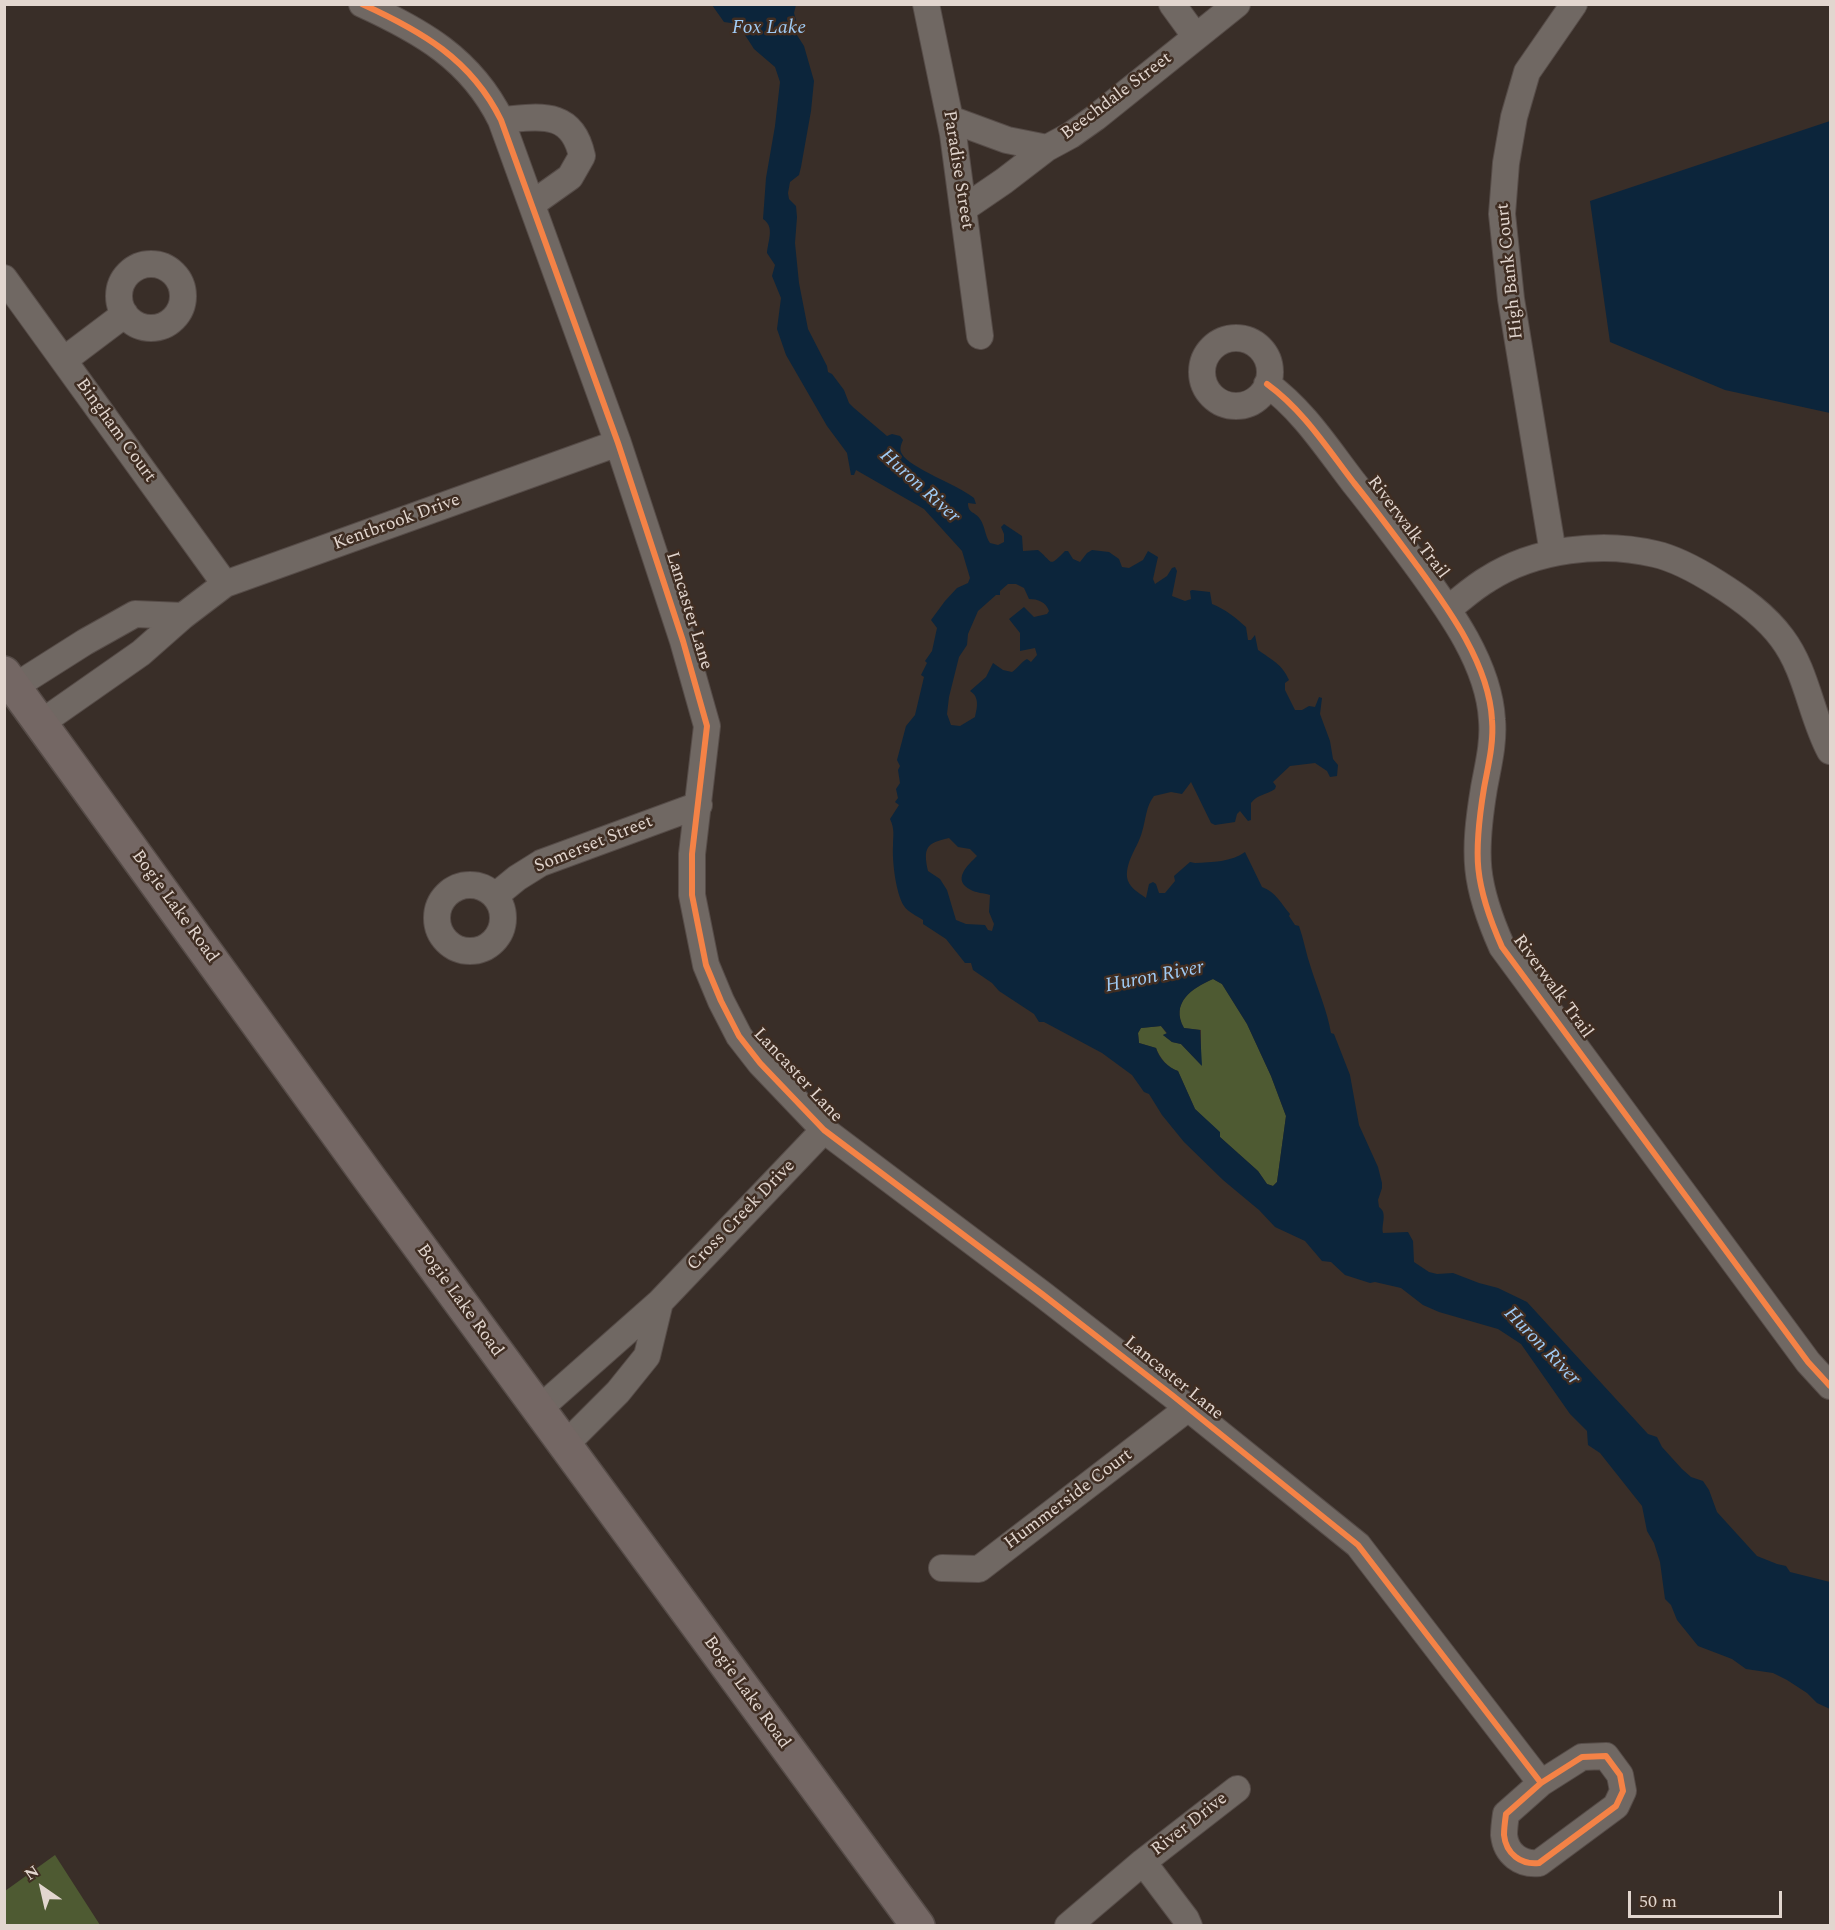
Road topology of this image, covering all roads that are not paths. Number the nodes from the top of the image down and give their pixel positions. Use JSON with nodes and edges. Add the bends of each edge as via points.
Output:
{"nodes":[{"id":1,"x":362,"y":4,"type":"edge"},
{"id":2,"x":926,"y":4,"type":"edge"},
{"id":3,"x":1172,"y":4,"type":"edge"},
{"id":4,"x":1237,"y":4,"type":"edge"},
{"id":5,"x":1574,"y":4,"type":"edge"},
{"id":6,"x":1196,"y":37,"type":"junction"},
{"id":7,"x":950,"y":119,"type":"junction"},
{"id":8,"x":501,"y":120,"type":"junction"},
{"id":9,"x":1047,"y":148,"type":"junction"},
{"id":10,"x":532,"y":204,"type":"junction"},
{"id":11,"x":963,"y":209,"type":"junction"},
{"id":12,"x":4,"y":278,"type":"edge"},
{"id":13,"x":125,"y":314,"type":"dead end"},
{"id":14,"x":980,"y":336,"type":"dead end"},
{"id":15,"x":64,"y":360,"type":"junction"},
{"id":16,"x":1267,"y":384,"type":"dead end"},
{"id":17,"x":618,"y":443,"type":"junction"},
{"id":18,"x":1553,"y":553,"type":"junction"},
{"id":19,"x":225,"y":584,"type":"junction"},
{"id":20,"x":1448,"y":609,"type":"junction"},
{"id":21,"x":183,"y":616,"type":"junction"},
{"id":22,"x":9,"y":680,"type":"edge"},
{"id":23,"x":41,"y":723,"type":"junction"},
{"id":24,"x":1830,"y":751,"type":"edge"},
{"id":25,"x":699,"y":805,"type":"junction"},
{"id":26,"x":495,"y":896,"type":"dead end"},
{"id":27,"x":824,"y":1130,"type":"junction"},
{"id":28,"x":660,"y":1302,"type":"junction"},
{"id":29,"x":1830,"y":1386,"type":"edge"},
{"id":30,"x":539,"y":1409,"type":"junction"},
{"id":31,"x":1187,"y":1409,"type":"junction"},
{"id":32,"x":565,"y":1445,"type":"junction"},
{"id":33,"x":942,"y":1568,"type":"dead end"},
{"id":34,"x":1542,"y":1783,"type":"junction"},
{"id":35,"x":1237,"y":1789,"type":"dead end"},
{"id":36,"x":1143,"y":1862,"type":"junction"},
{"id":37,"x":918,"y":1926,"type":"edge"},
{"id":38,"x":1068,"y":1926,"type":"edge"},
{"id":39,"x":1188,"y":1926,"type":"edge"}],
"edges":[{"from":1,"to":8,"type":"street","name":"Lancaster Lane","via":[[420,34],[461,63],[484,90]]},
{"from":2,"to":7,"type":"street","name":"Paradise Street"},
{"from":3,"to":6,"type":"street"},
{"from":4,"to":6,"type":"street","name":"Beechdale Street"},
{"from":5,"to":18,"type":"street","name":"High Bank Court","via":[[1527,72],[1514,117],[1502,214],[1511,299]]},
{"from":6,"to":9,"type":"street","name":"Beechdale Street","via":[[1095,118]]},
{"from":7,"to":9,"type":"street","name":"Beechdale Street","via":[[1007,140]]},
{"from":7,"to":11,"type":"street","name":"Paradise Street"},
{"from":8,"to":10,"type":"street","name":"Lancaster Lane"},
{"from":8,"to":10,"type":"street","via":[[559,120],[579,143],[582,156],[570,177]]},
{"from":9,"to":11,"type":"street"},
{"from":10,"to":17,"type":"street","name":"Lancaster Lane"},
{"from":11,"to":14,"type":"street","name":"Paradise Street"},
{"from":12,"to":15,"type":"street","name":"Bingham Court"},
{"from":13,"to":15,"type":"street"},
{"from":15,"to":19,"type":"street","name":"Bingham Court"},
{"from":16,"to":20,"type":"street","name":"Riverwalk Trail","via":[[1297,410]]},
{"from":17,"to":19,"type":"street","name":"Kentbrook Drive"},
{"from":17,"to":25,"type":"street","name":"Lancaster Lane","via":[[707,726]]},
{"from":18,"to":20,"type":"street","via":[[1489,578]]},
{"from":18,"to":24,"type":"street","via":[[1610,547],[1656,554],[1694,569],[1731,592],[1765,617],[1783,640]]},
{"from":19,"to":21,"type":"street","name":"Kentbrook Drive"},
{"from":20,"to":29,"type":"street","name":"Riverwalk Trail","via":[[1476,663],[1490,704],[1492,737],[1476,852],[1486,908],[1502,947],[1808,1362]]},
{"from":21,"to":22,"type":"street","via":[[135,614]]},
{"from":21,"to":23,"type":"street","name":"Kentbrook Drive","via":[[141,653]]},
{"from":22,"to":23,"type":"main road","name":"Bogie Lake Road"},
{"from":23,"to":30,"type":"main road","name":"Bogie Lake Road"},
{"from":25,"to":26,"type":"street","name":"Somerset Street","via":[[541,863]]},
{"from":25,"to":27,"type":"street","name":"Lancaster Lane","via":[[692,854],[692,895],[706,965],[739,1036],[760,1064]]},
{"from":27,"to":28,"type":"street","name":"Cross Creek Drive"},
{"from":27,"to":31,"type":"street","name":"Lancaster Lane"},
{"from":28,"to":30,"type":"street","name":"Cross Creek Drive"},
{"from":28,"to":32,"type":"street","via":[[647,1356],[618,1392]]},
{"from":30,"to":32,"type":"main road","name":"Bogie Lake Road"},
{"from":31,"to":33,"type":"street","name":"Hummerside Court","via":[[979,1569]]},
{"from":31,"to":34,"type":"street","name":"Lancaster Lane","via":[[1358,1545]]},
{"from":32,"to":37,"type":"main road","name":"Bogie Lake Road"},
{"from":34,"to":34,"type":"street","via":[[1506,1814],[1504,1836],[1509,1848],[1515,1857],[1529,1864],[1539,1863],[1616,1806],[1623,1791],[1620,1775],[1605,1756],[1582,1757]]},
{"from":35,"to":36,"type":"street","name":"River Drive"},
{"from":36,"to":38,"type":"street","name":"River Drive"},
{"from":36,"to":39,"type":"street","name":"River Drive"}]}
